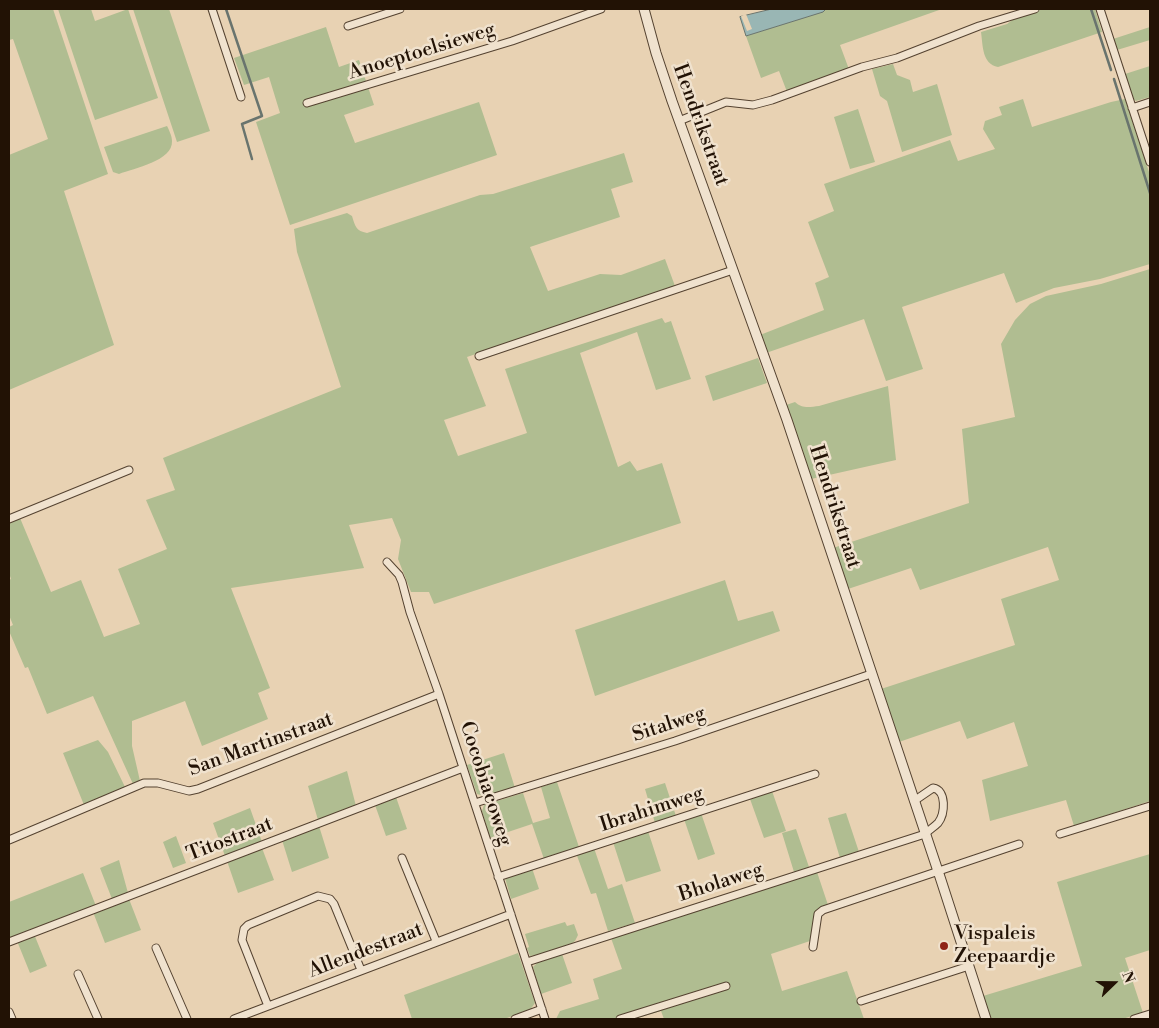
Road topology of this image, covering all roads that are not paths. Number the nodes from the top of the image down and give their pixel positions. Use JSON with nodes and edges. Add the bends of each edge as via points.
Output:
{"nodes":[{"id":1,"x":212,"y":9,"type":"edge"},
{"id":2,"x":400,"y":9,"type":"edge"},
{"id":3,"x":601,"y":9,"type":"edge"},
{"id":4,"x":644,"y":9,"type":"edge"},
{"id":5,"x":1035,"y":9,"type":"edge"},
{"id":6,"x":1100,"y":9,"type":"edge"},
{"id":7,"x":348,"y":26,"type":"dead end"},
{"id":8,"x":241,"y":97,"type":"dead end"},
{"id":9,"x":1150,"y":102,"type":"edge"},
{"id":10,"x":307,"y":103,"type":"dead end"},
{"id":11,"x":1132,"y":108,"type":"junction"},
{"id":12,"x":679,"y":121,"type":"junction"},
{"id":13,"x":1150,"y":162,"type":"edge"},
{"id":14,"x":733,"y":270,"type":"junction"},
{"id":15,"x":479,"y":356,"type":"dead end"},
{"id":16,"x":129,"y":470,"type":"dead end"},
{"id":17,"x":9,"y":519,"type":"edge"},
{"id":18,"x":387,"y":562,"type":"dead end"},
{"id":19,"x":871,"y":674,"type":"junction"},
{"id":20,"x":439,"y":694,"type":"junction"},
{"id":21,"x":463,"y":768,"type":"junction"},
{"id":22,"x":815,"y":774,"type":"dead end"},
{"id":23,"x":914,"y":802,"type":"junction"},
{"id":24,"x":475,"y":803,"type":"junction"},
{"id":25,"x":1150,"y":806,"type":"edge"},
{"id":26,"x":925,"y":834,"type":"junction"},
{"id":27,"x":1060,"y":834,"type":"dead end"},
{"id":28,"x":9,"y":840,"type":"edge"},
{"id":29,"x":1019,"y":844,"type":"dead end"},
{"id":30,"x":402,"y":858,"type":"dead end"},
{"id":31,"x":938,"y":871,"type":"junction"},
{"id":32,"x":498,"y":876,"type":"junction"},
{"id":33,"x":511,"y":914,"type":"junction"},
{"id":34,"x":436,"y":941,"type":"junction"},
{"id":35,"x":9,"y":942,"type":"edge"},
{"id":36,"x":813,"y":947,"type":"dead end"},
{"id":37,"x":156,"y":948,"type":"dead end"},
{"id":38,"x":527,"y":962,"type":"junction"},
{"id":39,"x":969,"y":966,"type":"junction"},
{"id":40,"x":361,"y":970,"type":"junction"},
{"id":41,"x":78,"y":974,"type":"dead end"},
{"id":42,"x":726,"y":986,"type":"dead end"},
{"id":43,"x":861,"y":1000,"type":"dead end"},
{"id":44,"x":268,"y":1006,"type":"junction"},
{"id":45,"x":542,"y":1009,"type":"junction"},
{"id":46,"x":9,"y":1012,"type":"edge"},
{"id":47,"x":1150,"y":1014,"type":"edge"},
{"id":48,"x":12,"y":1019,"type":"edge"},
{"id":49,"x":98,"y":1019,"type":"edge"},
{"id":50,"x":187,"y":1019,"type":"edge"},
{"id":51,"x":234,"y":1019,"type":"edge"},
{"id":52,"x":515,"y":1019,"type":"edge"},
{"id":53,"x":546,"y":1019,"type":"edge"},
{"id":54,"x":620,"y":1019,"type":"edge"},
{"id":55,"x":986,"y":1019,"type":"edge"},
{"id":56,"x":1134,"y":1019,"type":"edge"}],
"edges":[{"from":1,"to":8,"type":"street"},
{"from":2,"to":7,"type":"street"},
{"from":3,"to":10,"type":"street","name":"Anoeptoelsieweg","via":[[512,41]]},
{"from":4,"to":12,"type":"street","name":"Hendrikstraat"},
{"from":5,"to":12,"type":"street","via":[[772,100],[753,105],[726,102]]},
{"from":6,"to":11,"type":"street"},
{"from":9,"to":11,"type":"street"},
{"from":11,"to":13,"type":"street"},
{"from":12,"to":14,"type":"street","name":"Hendrikstraat"},
{"from":14,"to":15,"type":"street"},
{"from":14,"to":19,"type":"street","name":"Hendrikstraat","via":[[787,420]]},
{"from":16,"to":17,"type":"street"},
{"from":18,"to":20,"type":"street","name":"Cocobiacoweg","via":[[402,582]]},
{"from":19,"to":23,"type":"street","name":"Hendrikstraat"},
{"from":19,"to":24,"type":"street","name":"Sitalweg","via":[[675,741]]},
{"from":20,"to":21,"type":"street","name":"Cocobiacoweg"},
{"from":20,"to":28,"type":"street","name":"San Martinstraat","via":[[198,789],[188,791],[158,783],[144,783]]},
{"from":21,"to":24,"type":"street","name":"Cocobiacoweg"},
{"from":21,"to":35,"type":"street","name":"Titostraat"},
{"from":22,"to":32,"type":"street","name":"Ibrahimweg"},
{"from":23,"to":26,"type":"street","name":"Hendrikstraat"},
{"from":23,"to":26,"type":"street","via":[[933,788],[942,792],[943,806],[938,823]]},
{"from":24,"to":32,"type":"street","name":"Cocobiacoweg"},
{"from":25,"to":27,"type":"street"},
{"from":26,"to":31,"type":"street","name":"Hendrikstraat"},
{"from":26,"to":38,"type":"street","name":"Bholaweg"},
{"from":29,"to":31,"type":"street"},
{"from":30,"to":34,"type":"street"},
{"from":31,"to":36,"type":"street","via":[[821,911]]},
{"from":31,"to":39,"type":"street","name":"Hendrikstraat"},
{"from":32,"to":33,"type":"street","name":"Cocobiacoweg"},
{"from":33,"to":34,"type":"street","name":"Allendestraat"},
{"from":33,"to":38,"type":"street","name":"Cocobiacoweg"},
{"from":34,"to":40,"type":"street","name":"Allendestraat"},
{"from":37,"to":50,"type":"street"},
{"from":38,"to":45,"type":"street","name":"Cocobiacoweg"},
{"from":39,"to":43,"type":"street"},
{"from":39,"to":55,"type":"street","name":"Hendrikstraat"},
{"from":40,"to":44,"type":"street","name":"Allendestraat"},
{"from":40,"to":44,"type":"street","via":[[334,904],[330,899],[318,896],[244,929],[242,940]]},
{"from":41,"to":49,"type":"street"},
{"from":42,"to":54,"type":"street"},
{"from":44,"to":51,"type":"street","name":"Allendestraat"},
{"from":45,"to":52,"type":"street"},
{"from":45,"to":53,"type":"street","name":"Cocobiacoweg"},
{"from":46,"to":48,"type":"street"},
{"from":47,"to":56,"type":"street"}]}
